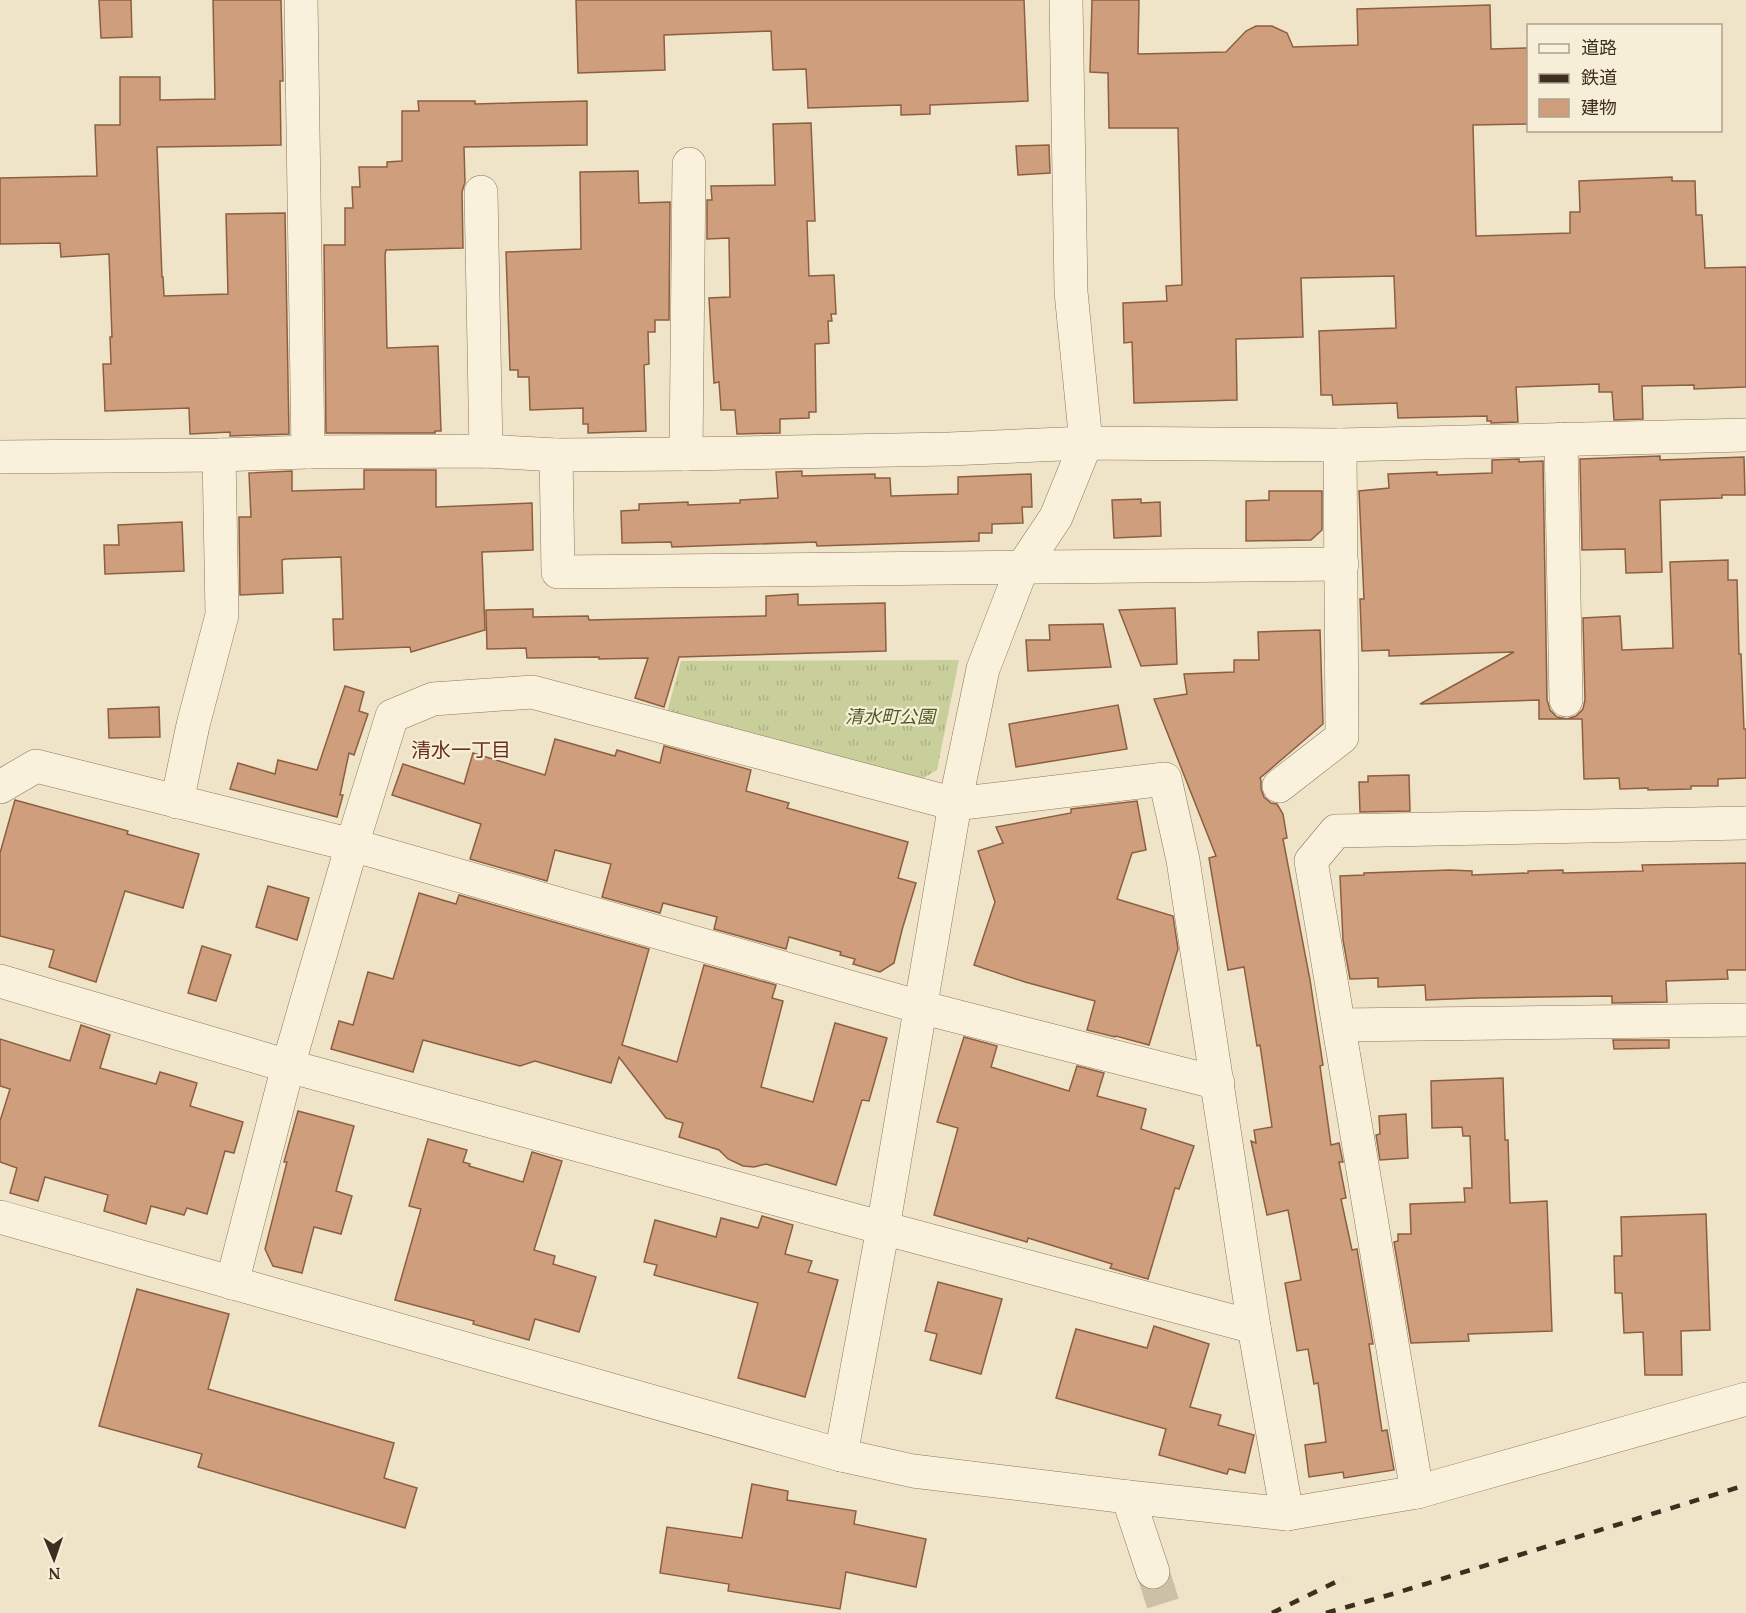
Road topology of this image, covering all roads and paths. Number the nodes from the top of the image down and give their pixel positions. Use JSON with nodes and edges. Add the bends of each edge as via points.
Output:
{"nodes":[{"id":1,"x":301,"y":0,"type":"edge"},
{"id":2,"x":1066,"y":0,"type":"edge"},
{"id":3,"x":689,"y":164,"type":"dead end"},
{"id":4,"x":481,"y":192,"type":"dead end"},
{"id":5,"x":1746,"y":435,"type":"edge"},
{"id":6,"x":1561,"y":439,"type":"junction"},
{"id":7,"x":1086,"y":443,"type":"junction"},
{"id":8,"x":1340,"y":445,"type":"junction"},
{"id":9,"x":486,"y":451,"type":"junction"},
{"id":10,"x":308,"y":452,"type":"junction"},
{"id":11,"x":686,"y":454,"type":"junction"},
{"id":12,"x":219,"y":455,"type":"junction"},
{"id":13,"x":556,"y":455,"type":"junction"},
{"id":14,"x":0,"y":457,"type":"edge"},
{"id":15,"x":1342,"y":564,"type":"junction"},
{"id":16,"x":1022,"y":568,"type":"junction"},
{"id":17,"x":1566,"y":700,"type":"dead end"},
{"id":18,"x":1279,"y":786,"type":"dead end"},
{"id":19,"x":0,"y":787,"type":"edge"},
{"id":20,"x":177,"y":802,"type":"junction"},
{"id":21,"x":955,"y":804,"type":"junction"},
{"id":22,"x":1746,"y":823,"type":"edge"},
{"id":23,"x":352,"y":845,"type":"junction"},
{"id":24,"x":0,"y":981,"type":"edge"},
{"id":25,"x":920,"y":1007,"type":"junction"},
{"id":26,"x":1746,"y":1020,"type":"edge"},
{"id":27,"x":1339,"y":1024,"type":"junction"},
{"id":28,"x":288,"y":1066,"type":"junction"},
{"id":29,"x":1218,"y":1083,"type":"junction"},
{"id":30,"x":0,"y":1217,"type":"edge"},
{"id":31,"x":883,"y":1228,"type":"junction"},
{"id":32,"x":232,"y":1282,"type":"junction"},
{"id":33,"x":1254,"y":1327,"type":"junction"},
{"id":34,"x":1746,"y":1399,"type":"edge"},
{"id":35,"x":841,"y":1455,"type":"junction"},
{"id":36,"x":1417,"y":1492,"type":"junction"},
{"id":37,"x":1128,"y":1497,"type":"junction"},
{"id":38,"x":1287,"y":1514,"type":"junction"},
{"id":39,"x":1153,"y":1572,"type":"tunnel mouth"}],
"edges":[{"from":1,"to":10,"type":"street"},
{"from":2,"to":7,"type":"street","via":[[1071,292]]},
{"from":3,"to":11,"type":"street"},
{"from":4,"to":9,"type":"street"},
{"from":5,"to":6,"type":"street"},
{"from":6,"to":8,"type":"street"},
{"from":6,"to":17,"type":"street"},
{"from":7,"to":8,"type":"street"},
{"from":7,"to":11,"type":"street"},
{"from":7,"to":16,"type":"street","via":[[1056,518]]},
{"from":8,"to":15,"type":"street"},
{"from":9,"to":10,"type":"street"},
{"from":9,"to":13,"type":"street"},
{"from":10,"to":12,"type":"street"},
{"from":11,"to":13,"type":"street"},
{"from":12,"to":14,"type":"street"},
{"from":12,"to":20,"type":"street","via":[[222,615]]},
{"from":13,"to":16,"type":"street","via":[[558,572]]},
{"from":15,"to":16,"type":"street"},
{"from":15,"to":18,"type":"street","via":[[1342,737]]},
{"from":16,"to":21,"type":"street","via":[[983,669]]},
{"from":19,"to":20,"type":"street","via":[[36,766]]},
{"from":20,"to":23,"type":"street"},
{"from":21,"to":23,"type":"street","via":[[532,692],[466,696],[432,699],[392,716]]},
{"from":21,"to":25,"type":"street"},
{"from":21,"to":29,"type":"street","via":[[1166,779],[1183,860]]},
{"from":22,"to":27,"type":"street","via":[[1336,831],[1311,861]]},
{"from":23,"to":25,"type":"street"},
{"from":23,"to":28,"type":"street"},
{"from":24,"to":28,"type":"street"},
{"from":25,"to":29,"type":"street"},
{"from":25,"to":31,"type":"street"},
{"from":26,"to":27,"type":"street"},
{"from":27,"to":36,"type":"street"},
{"from":28,"to":31,"type":"street"},
{"from":28,"to":32,"type":"street"},
{"from":29,"to":33,"type":"street"},
{"from":30,"to":32,"type":"street"},
{"from":31,"to":33,"type":"street"},
{"from":31,"to":35,"type":"street"},
{"from":32,"to":35,"type":"street"},
{"from":33,"to":38,"type":"street"},
{"from":34,"to":36,"type":"street"},
{"from":35,"to":37,"type":"street","via":[[913,1471]]},
{"from":36,"to":38,"type":"street"},
{"from":37,"to":38,"type":"street"},
{"from":37,"to":39,"type":"street"}]}
